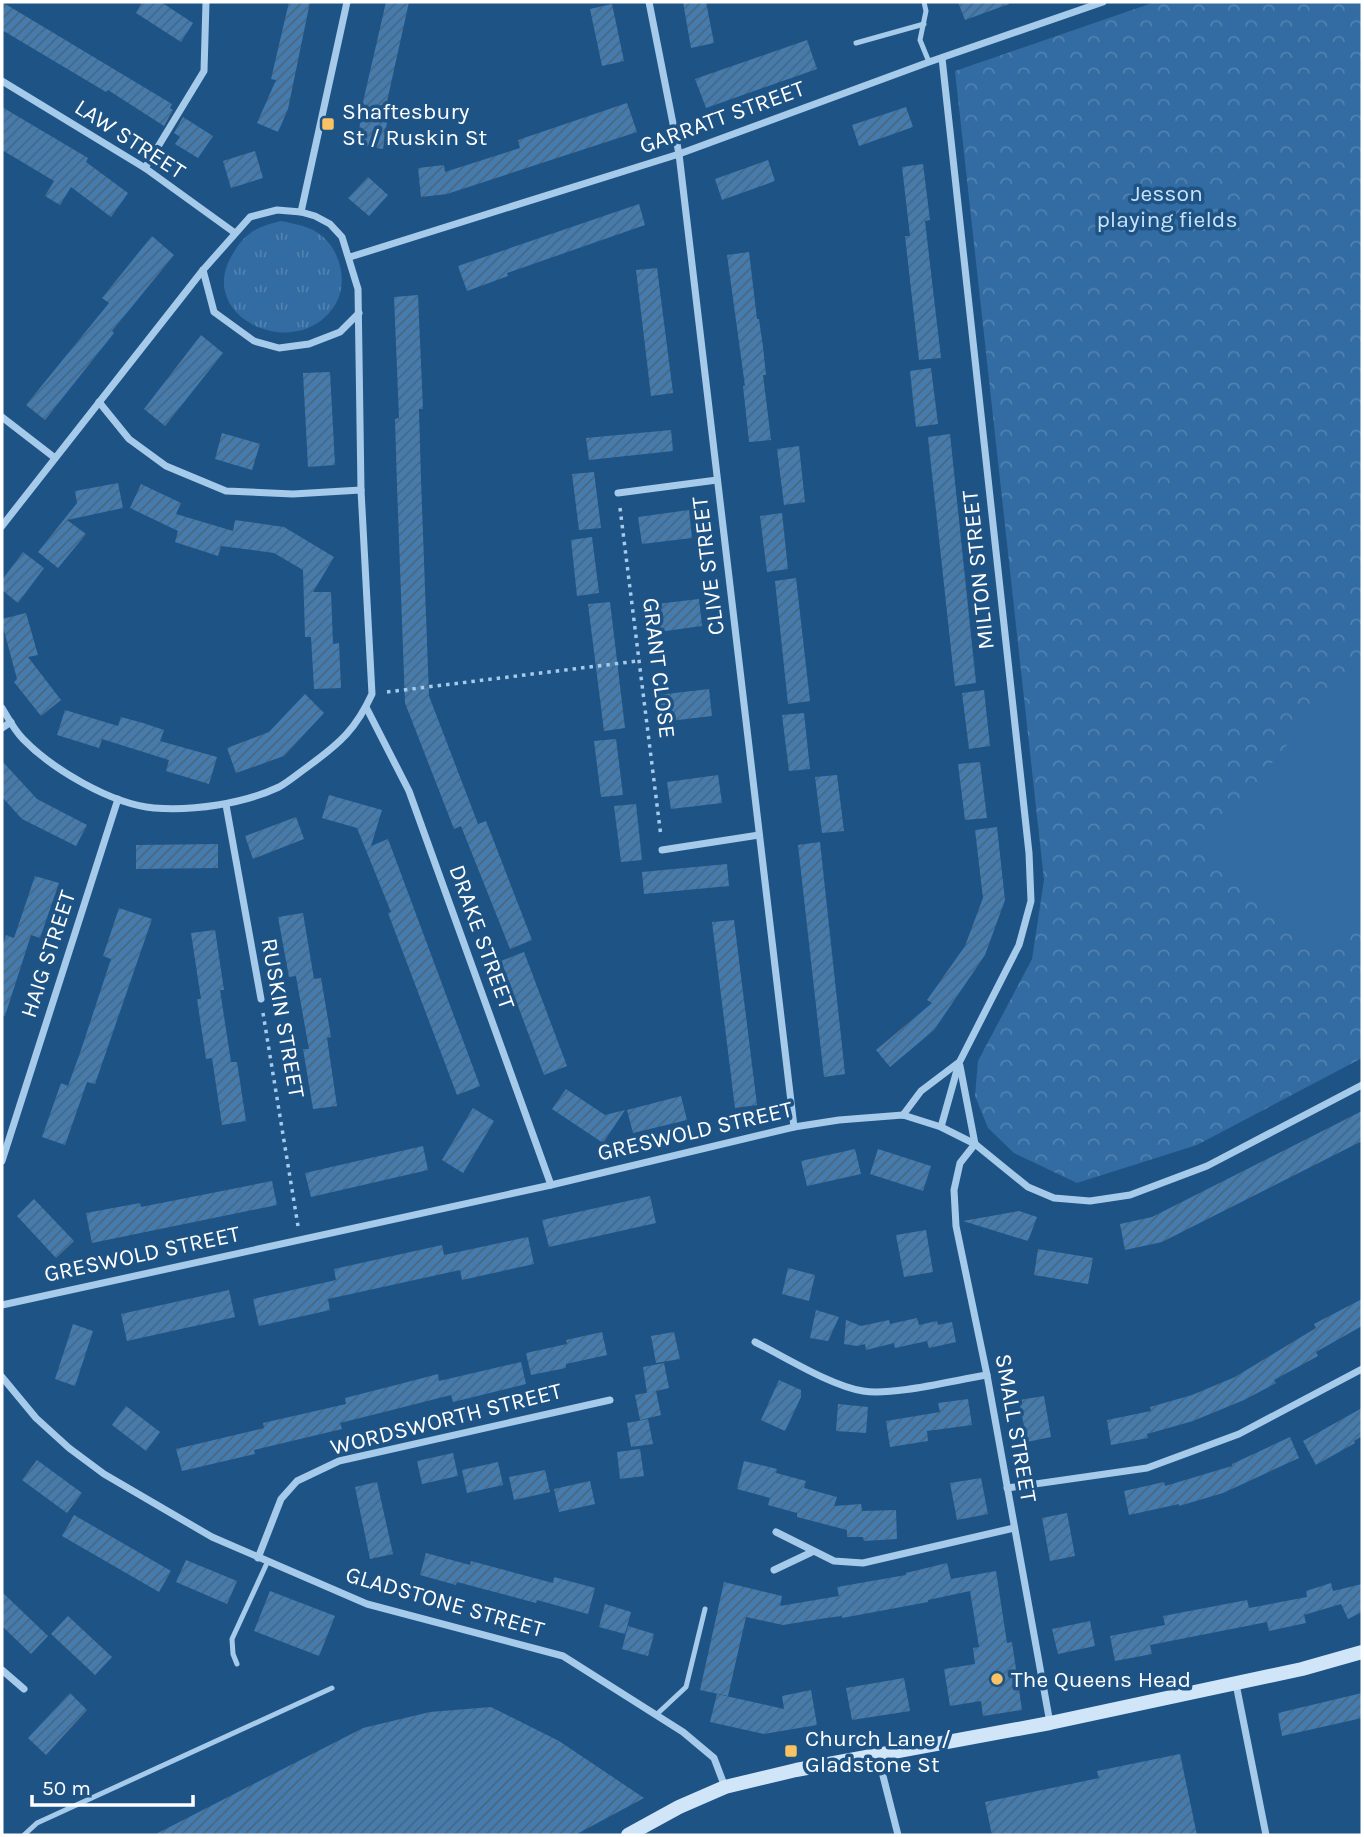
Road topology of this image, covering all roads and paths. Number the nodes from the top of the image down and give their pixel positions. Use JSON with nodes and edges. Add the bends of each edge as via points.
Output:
{"nodes":[{"id":1,"x":206,"y":2,"type":"edge"},
{"id":2,"x":347,"y":2,"type":"edge"},
{"id":3,"x":649,"y":2,"type":"edge"},
{"id":4,"x":924,"y":2,"type":"edge"},
{"id":5,"x":1103,"y":2,"type":"edge"},
{"id":6,"x":924,"y":24,"type":"junction"},
{"id":7,"x":856,"y":43,"type":"dead end"},
{"id":8,"x":942,"y":58,"type":"junction"},
{"id":9,"x":929,"y":62,"type":"junction"},
{"id":10,"x":2,"y":81,"type":"edge"},
{"id":11,"x":679,"y":154,"type":"junction"},
{"id":12,"x":145,"y":168,"type":"junction"},
{"id":13,"x":301,"y":212,"type":"junction"},
{"id":14,"x":234,"y":233,"type":"junction"},
{"id":15,"x":350,"y":257,"type":"junction"},
{"id":16,"x":203,"y":270,"type":"junction"},
{"id":17,"x":359,"y":313,"type":"junction"},
{"id":18,"x":99,"y":402,"type":"junction"},
{"id":19,"x":2,"y":417,"type":"edge"},
{"id":20,"x":55,"y":458,"type":"junction"},
{"id":21,"x":717,"y":480,"type":"junction"},
{"id":22,"x":361,"y":490,"type":"junction"},
{"id":23,"x":618,"y":493,"type":"joint"},
{"id":24,"x":2,"y":526,"type":"edge"},
{"id":25,"x":638,"y":661,"type":"junction"},
{"id":26,"x":372,"y":694,"type":"junction"},
{"id":27,"x":366,"y":707,"type":"junction"},
{"id":28,"x":2,"y":708,"type":"edge"},
{"id":29,"x":11,"y":722,"type":"junction"},
{"id":30,"x":2,"y":728,"type":"edge"},
{"id":31,"x":118,"y":799,"type":"junction"},
{"id":32,"x":226,"y":805,"type":"junction"},
{"id":33,"x":759,"y":835,"type":"junction"},
{"id":34,"x":662,"y":850,"type":"joint"},
{"id":35,"x":261,"y":999,"type":"joint"},
{"id":36,"x":959,"y":1063,"type":"junction"},
{"id":37,"x":1362,"y":1085,"type":"edge"},
{"id":38,"x":903,"y":1115,"type":"junction"},
{"id":39,"x":794,"y":1127,"type":"junction"},
{"id":40,"x":941,"y":1127,"type":"junction"},
{"id":41,"x":975,"y":1144,"type":"junction"},
{"id":42,"x":2,"y":1161,"type":"edge"},
{"id":43,"x":551,"y":1185,"type":"junction"},
{"id":44,"x":300,"y":1239,"type":"junction"},
{"id":45,"x":2,"y":1305,"type":"edge"},
{"id":46,"x":755,"y":1342,"type":"dead end"},
{"id":47,"x":1362,"y":1370,"type":"edge"},
{"id":48,"x":987,"y":1375,"type":"junction"},
{"id":49,"x":2,"y":1377,"type":"edge"},
{"id":50,"x":610,"y":1400,"type":"dead end"},
{"id":51,"x":1007,"y":1488,"type":"junction"},
{"id":52,"x":1014,"y":1528,"type":"junction"},
{"id":53,"x":776,"y":1532,"type":"dead end"},
{"id":54,"x":812,"y":1552,"type":"junction"},
{"id":55,"x":258,"y":1558,"type":"junction"},
{"id":56,"x":267,"y":1563,"type":"junction"},
{"id":57,"x":774,"y":1570,"type":"dead end"},
{"id":58,"x":705,"y":1609,"type":"dead end"},
{"id":59,"x":1362,"y":1652,"type":"edge"},
{"id":60,"x":237,"y":1664,"type":"dead end"},
{"id":61,"x":2,"y":1670,"type":"edge"},
{"id":62,"x":1236,"y":1683,"type":"junction"},
{"id":63,"x":332,"y":1688,"type":"dead end"},
{"id":64,"x":24,"y":1689,"type":"dead end"},
{"id":65,"x":656,"y":1715,"type":"junction"},
{"id":66,"x":1051,"y":1723,"type":"junction"},
{"id":67,"x":878,"y":1756,"type":"junction"},
{"id":68,"x":725,"y":1787,"type":"junction"},
{"id":69,"x":24,"y":1835,"type":"edge"},
{"id":70,"x":628,"y":1835,"type":"edge"},
{"id":71,"x":898,"y":1835,"type":"edge"},
{"id":72,"x":1266,"y":1835,"type":"edge"}],
"edges":[{"from":1,"to":12,"type":"street","via":[[204,71]]},
{"from":2,"to":13,"type":"street"},
{"from":3,"to":11,"type":"street","name":"CLIVE STREET"},
{"from":4,"to":6,"type":"lane"},
{"from":5,"to":8,"type":"street","name":"GARRATT STREET"},
{"from":6,"to":7,"type":"lane"},
{"from":6,"to":9,"type":"lane","via":[[920,40]]},
{"from":8,"to":9,"type":"street","name":"GARRATT STREET"},
{"from":8,"to":36,"type":"street","name":"MILTON STREET","via":[[1031,901],[1019,945]]},
{"from":9,"to":11,"type":"street","name":"GARRATT STREET"},
{"from":10,"to":12,"type":"street","name":"LAW STREET"},
{"from":11,"to":15,"type":"street","name":"GARRATT STREET"},
{"from":11,"to":21,"type":"street","name":"CLIVE STREET"},
{"from":12,"to":14,"type":"street","name":"LAW STREET"},
{"from":13,"to":14,"type":"street","via":[[276,210],[250,217]]},
{"from":13,"to":15,"type":"street","via":[[330,224],[342,237]]},
{"from":14,"to":16,"type":"street"},
{"from":15,"to":17,"type":"street"},
{"from":16,"to":17,"type":"street","via":[[214,312],[254,341],[279,348],[309,344],[340,332]]},
{"from":16,"to":18,"type":"street"},
{"from":17,"to":22,"type":"street"},
{"from":18,"to":20,"type":"street"},
{"from":18,"to":22,"type":"street","via":[[129,439],[166,466],[226,491],[293,495]]},
{"from":19,"to":20,"type":"street"},
{"from":20,"to":24,"type":"street"},
{"from":21,"to":23,"type":"street"},
{"from":21,"to":33,"type":"street","name":"CLIVE STREET"},
{"from":22,"to":26,"type":"street"},
{"from":23,"to":25,"type":"path","name":"GRANT CLOSE"},
{"from":25,"to":26,"type":"path"},
{"from":25,"to":34,"type":"path","name":"GRANT CLOSE"},
{"from":26,"to":27,"type":"street"},
{"from":27,"to":32,"type":"street","via":[[342,741],[281,786]]},
{"from":27,"to":43,"type":"street","name":"DRAKE STREET","via":[[409,791]]},
{"from":28,"to":29,"type":"street"},
{"from":29,"to":30,"type":"street"},
{"from":29,"to":31,"type":"street","via":[[22,738],[64,772]]},
{"from":31,"to":32,"type":"street","via":[[153,807]]},
{"from":31,"to":42,"type":"street","name":"HAIG STREET"},
{"from":32,"to":35,"type":"street","name":"RUSKIN STREET"},
{"from":33,"to":34,"type":"street"},
{"from":33,"to":39,"type":"street","name":"CLIVE STREET"},
{"from":35,"to":44,"type":"path","name":"RUSKIN STREET"},
{"from":36,"to":38,"type":"street","name":"MILTON STREET","via":[[921,1091]]},
{"from":36,"to":40,"type":"street","name":"MILTON STREET"},
{"from":36,"to":41,"type":"street"},
{"from":37,"to":41,"type":"street","name":"GRESWOLD STREET","via":[[1207,1166],[1130,1195],[1090,1201],[1054,1198],[1028,1187]]},
{"from":38,"to":39,"type":"street","name":"GRESWOLD STREET"},
{"from":38,"to":40,"type":"street","name":"GRESWOLD STREET"},
{"from":39,"to":43,"type":"street","name":"GRESWOLD STREET"},
{"from":40,"to":41,"type":"street","name":"GRESWOLD STREET"},
{"from":41,"to":48,"type":"street","name":"SMALL STREET","via":[[960,1163],[954,1190],[956,1226]]},
{"from":43,"to":44,"type":"street","name":"GRESWOLD STREET"},
{"from":44,"to":45,"type":"street","name":"GRESWOLD STREET"},
{"from":46,"to":48,"type":"street","via":[[834,1382],[864,1391]]},
{"from":47,"to":51,"type":"street","via":[[1239,1434],[1147,1468]]},
{"from":48,"to":51,"type":"street","name":"SMALL STREET"},
{"from":49,"to":55,"type":"street","name":"GLADSTONE STREET","via":[[36,1418],[104,1474],[212,1537]]},
{"from":50,"to":55,"type":"street","name":"WORDSWORTH STREET","via":[[339,1461],[297,1481],[281,1499]]},
{"from":51,"to":52,"type":"street","name":"SMALL STREET"},
{"from":52,"to":54,"type":"street","via":[[863,1563],[834,1561]]},
{"from":52,"to":66,"type":"street","name":"SMALL STREET"},
{"from":53,"to":54,"type":"street"},
{"from":54,"to":57,"type":"street"},
{"from":55,"to":56,"type":"street","name":"GLADSTONE STREET"},
{"from":56,"to":60,"type":"lane","via":[[232,1639]]},
{"from":56,"to":65,"type":"street","name":"GLADSTONE STREET","via":[[367,1604],[563,1656]]},
{"from":58,"to":65,"type":"lane","via":[[686,1687]]},
{"from":59,"to":62,"type":"main road"},
{"from":61,"to":64,"type":"street"},
{"from":62,"to":66,"type":"main road"},
{"from":62,"to":72,"type":"street"},
{"from":63,"to":69,"type":"lane","via":[[37,1823]]},
{"from":65,"to":68,"type":"street","name":"GLADSTONE STREET","via":[[714,1758]]},
{"from":66,"to":67,"type":"main road"},
{"from":67,"to":68,"type":"main road"},
{"from":67,"to":71,"type":"street"},
{"from":68,"to":70,"type":"main road"}]}
